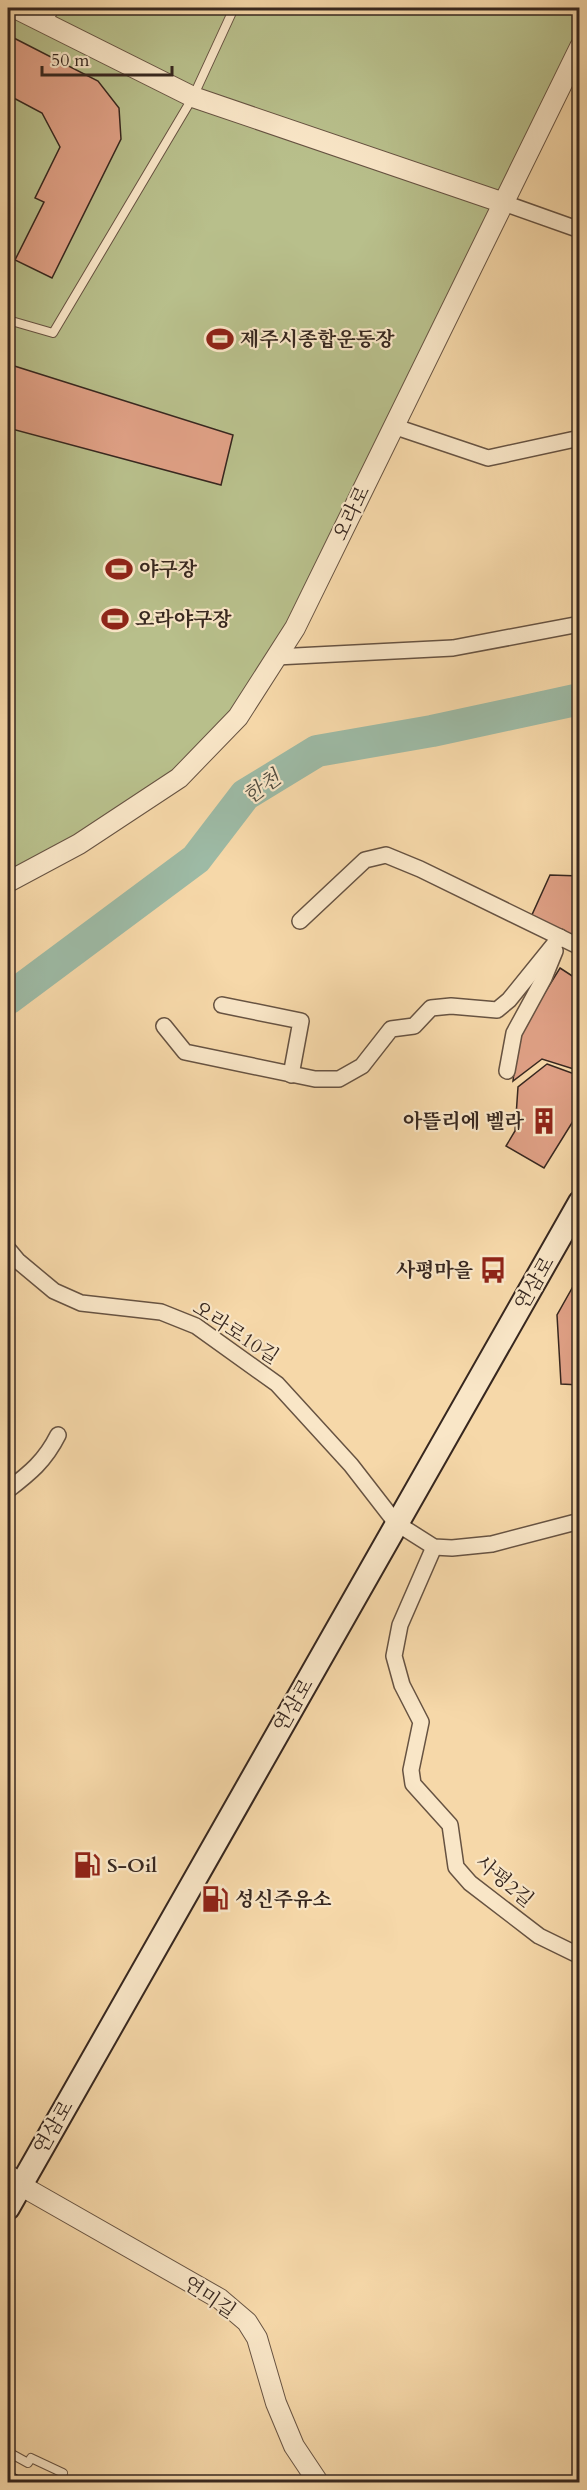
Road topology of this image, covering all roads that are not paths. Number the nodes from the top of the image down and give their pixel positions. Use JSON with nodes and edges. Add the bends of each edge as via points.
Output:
{"nodes":[{"id":1,"x":15,"y":8,"type":"edge"},
{"id":2,"x":234,"y":8,"type":"edge"},
{"id":3,"x":51,"y":15,"type":"edge"},
{"id":4,"x":579,"y":47,"type":"edge"},
{"id":5,"x":193,"y":97,"type":"junction"},
{"id":6,"x":504,"y":203,"type":"junction"},
{"id":7,"x":579,"y":230,"type":"edge"},
{"id":8,"x":8,"y":320,"type":"edge"},
{"id":9,"x":393,"y":426,"type":"junction"},
{"id":10,"x":579,"y":438,"type":"edge"},
{"id":11,"x":579,"y":624,"type":"edge"},
{"id":12,"x":276,"y":657,"type":"junction"},
{"id":13,"x":8,"y":882,"type":"edge"},
{"id":14,"x":300,"y":921,"type":"dead end"},
{"id":15,"x":560,"y":937,"type":"junction"},
{"id":16,"x":579,"y":947,"type":"edge"},
{"id":17,"x":222,"y":1005,"type":"dead end"},
{"id":18,"x":164,"y":1026,"type":"dead end"},
{"id":19,"x":507,"y":1071,"type":"dead end"},
{"id":20,"x":291,"y":1075,"type":"junction"},
{"id":21,"x":579,"y":1202,"type":"edge"},
{"id":22,"x":8,"y":1249,"type":"edge"},
{"id":23,"x":58,"y":1435,"type":"dead end"},
{"id":24,"x":8,"y":1490,"type":"edge"},
{"id":25,"x":579,"y":1521,"type":"edge"},
{"id":26,"x":396,"y":1523,"type":"junction"},
{"id":27,"x":434,"y":1547,"type":"junction"},
{"id":28,"x":579,"y":1956,"type":"edge"},
{"id":29,"x":14,"y":2180,"type":"edge"},
{"id":30,"x":8,"y":2208,"type":"edge"},
{"id":31,"x":8,"y":2452,"type":"edge"},
{"id":32,"x":63,"y":2473,"type":"dead end"},
{"id":33,"x":318,"y":2482,"type":"edge"}],
"edges":[{"from":1,"to":3,"type":"street"},
{"from":2,"to":5,"type":"lane"},
{"from":3,"to":5,"type":"street","via":[[106,55]]},
{"from":4,"to":6,"type":"street","name":"오라로"},
{"from":5,"to":6,"type":"street"},
{"from":5,"to":8,"type":"lane","via":[[53,333]]},
{"from":6,"to":7,"type":"street"},
{"from":6,"to":9,"type":"street","name":"오라로"},
{"from":9,"to":10,"type":"street","via":[[488,458]]},
{"from":9,"to":12,"type":"street","name":"오라로","via":[[295,628]]},
{"from":11,"to":12,"type":"street","via":[[453,648]]},
{"from":12,"to":13,"type":"street","name":"오라로","via":[[238,717],[179,778],[79,844]]},
{"from":14,"to":15,"type":"street","via":[[365,860],[386,855]]},
{"from":15,"to":16,"type":"street"},
{"from":15,"to":19,"type":"street","via":[[544,978],[514,1033]]},
{"from":15,"to":20,"type":"street","via":[[497,1010],[431,1008],[414,1026],[391,1029],[362,1066],[339,1079]]},
{"from":17,"to":20,"type":"street","via":[[301,1022]]},
{"from":18,"to":20,"type":"street","via":[[185,1052]]},
{"from":21,"to":26,"type":"main road","name":"연삼로"},
{"from":22,"to":26,"type":"street","name":"오라로10길","via":[[54,1291],[81,1303],[161,1312],[196,1326],[277,1384],[351,1465]]},
{"from":23,"to":24,"type":"street","via":[[48,1455]]},
{"from":25,"to":27,"type":"street","via":[[492,1544]]},
{"from":26,"to":27,"type":"street","name":"오라로10길"},
{"from":26,"to":29,"type":"main road","name":"연삼로"},
{"from":27,"to":28,"type":"street","name":"사평2길","via":[[400,1625],[394,1656],[402,1684],[422,1722],[411,1770],[413,1784],[450,1825],[456,1866],[470,1883],[539,1936]]},
{"from":29,"to":30,"type":"main road","name":"연삼로"},
{"from":29,"to":33,"type":"street","name":"연미길","via":[[220,2299],[247,2322],[257,2338],[276,2403],[294,2446]]},
{"from":31,"to":32,"type":"lane","via":[[28,2463],[31,2458]]}]}
